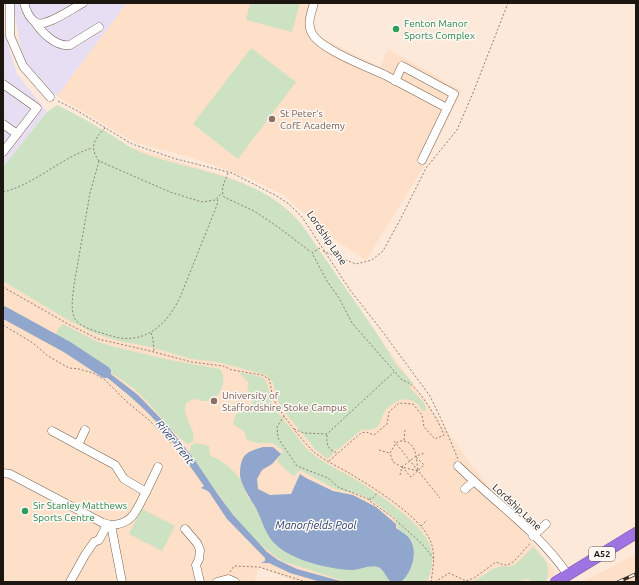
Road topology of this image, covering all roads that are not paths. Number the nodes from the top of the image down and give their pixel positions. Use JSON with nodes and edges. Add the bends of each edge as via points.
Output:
{"nodes":[{"id":1,"x":10,"y":3,"type":"edge"},
{"id":2,"x":24,"y":3,"type":"edge"},
{"id":3,"x":83,"y":3,"type":"edge"},
{"id":4,"x":314,"y":3,"type":"edge"},
{"id":5,"x":35,"y":22,"type":"junction"},
{"id":6,"x":100,"y":26,"type":"dead end"},
{"id":7,"x":395,"y":80,"type":"junction"},
{"id":8,"x":3,"y":84,"type":"edge"},
{"id":9,"x":50,"y":97,"type":"road end"},
{"id":10,"x":447,"y":108,"type":"junction"},
{"id":11,"x":3,"y":124,"type":"edge"},
{"id":12,"x":17,"y":134,"type":"junction"},
{"id":13,"x":3,"y":152,"type":"edge"},
{"id":14,"x":422,"y":160,"type":"dead end"},
{"id":15,"x":52,"y":430,"type":"dead end"},
{"id":16,"x":85,"y":430,"type":"dead end"},
{"id":17,"x":78,"y":445,"type":"junction"},
{"id":18,"x":458,"y":466,"type":"road end"},
{"id":19,"x":158,"y":468,"type":"dead end"},
{"id":20,"x":3,"y":473,"type":"edge"},
{"id":21,"x":474,"y":481,"type":"junction"},
{"id":22,"x":465,"y":489,"type":"dead end"},
{"id":23,"x":146,"y":492,"type":"junction"},
{"id":24,"x":546,"y":524,"type":"dead end"},
{"id":25,"x":109,"y":525,"type":"junction"},
{"id":26,"x":185,"y":529,"type":"dead end"},
{"id":27,"x":636,"y":533,"type":"edge"},
{"id":28,"x":535,"y":537,"type":"junction"},
{"id":29,"x":568,"y":575,"type":"junction"},
{"id":30,"x":232,"y":580,"type":"edge"},
{"id":31,"x":70,"y":582,"type":"edge"},
{"id":32,"x":122,"y":582,"type":"edge"},
{"id":33,"x":200,"y":582,"type":"edge"},
{"id":34,"x":217,"y":582,"type":"edge"},
{"id":35,"x":556,"y":582,"type":"edge"}],
"edges":[{"from":1,"to":9,"type":"street","via":[[10,36],[23,66]]},
{"from":2,"to":5,"type":"street"},
{"from":3,"to":5,"type":"street","via":[[44,24]]},
{"from":4,"to":7,"type":"street","via":[[309,27],[316,40]]},
{"from":5,"to":6,"type":"street","via":[[40,30],[65,46]]},
{"from":7,"to":10,"type":"street"},
{"from":7,"to":10,"type":"street","via":[[402,66],[454,94]]},
{"from":8,"to":12,"type":"street","via":[[37,108]]},
{"from":10,"to":14,"type":"street"},
{"from":11,"to":12,"type":"street"},
{"from":12,"to":13,"type":"street"},
{"from":15,"to":17,"type":"street"},
{"from":16,"to":17,"type":"street"},
{"from":17,"to":23,"type":"street","via":[[115,465],[124,479]]},
{"from":18,"to":21,"type":"street","name":"Lordship Lane"},
{"from":19,"to":23,"type":"street"},
{"from":20,"to":25,"type":"street","via":[[10,474]]},
{"from":21,"to":22,"type":"street"},
{"from":21,"to":28,"type":"street","name":"Lordship Lane"},
{"from":23,"to":25,"type":"street","via":[[130,520]]},
{"from":24,"to":28,"type":"street"},
{"from":25,"to":31,"type":"street","via":[[85,555]]},
{"from":25,"to":32,"type":"street"},
{"from":26,"to":33,"type":"street","via":[[197,542],[200,550],[196,565]]},
{"from":27,"to":29,"type":"highway","number":"A52"},
{"from":28,"to":29,"type":"street","name":"Lordship Lane"},
{"from":29,"to":35,"type":"highway","number":"A52"},
{"from":30,"to":34,"type":"street"}]}
